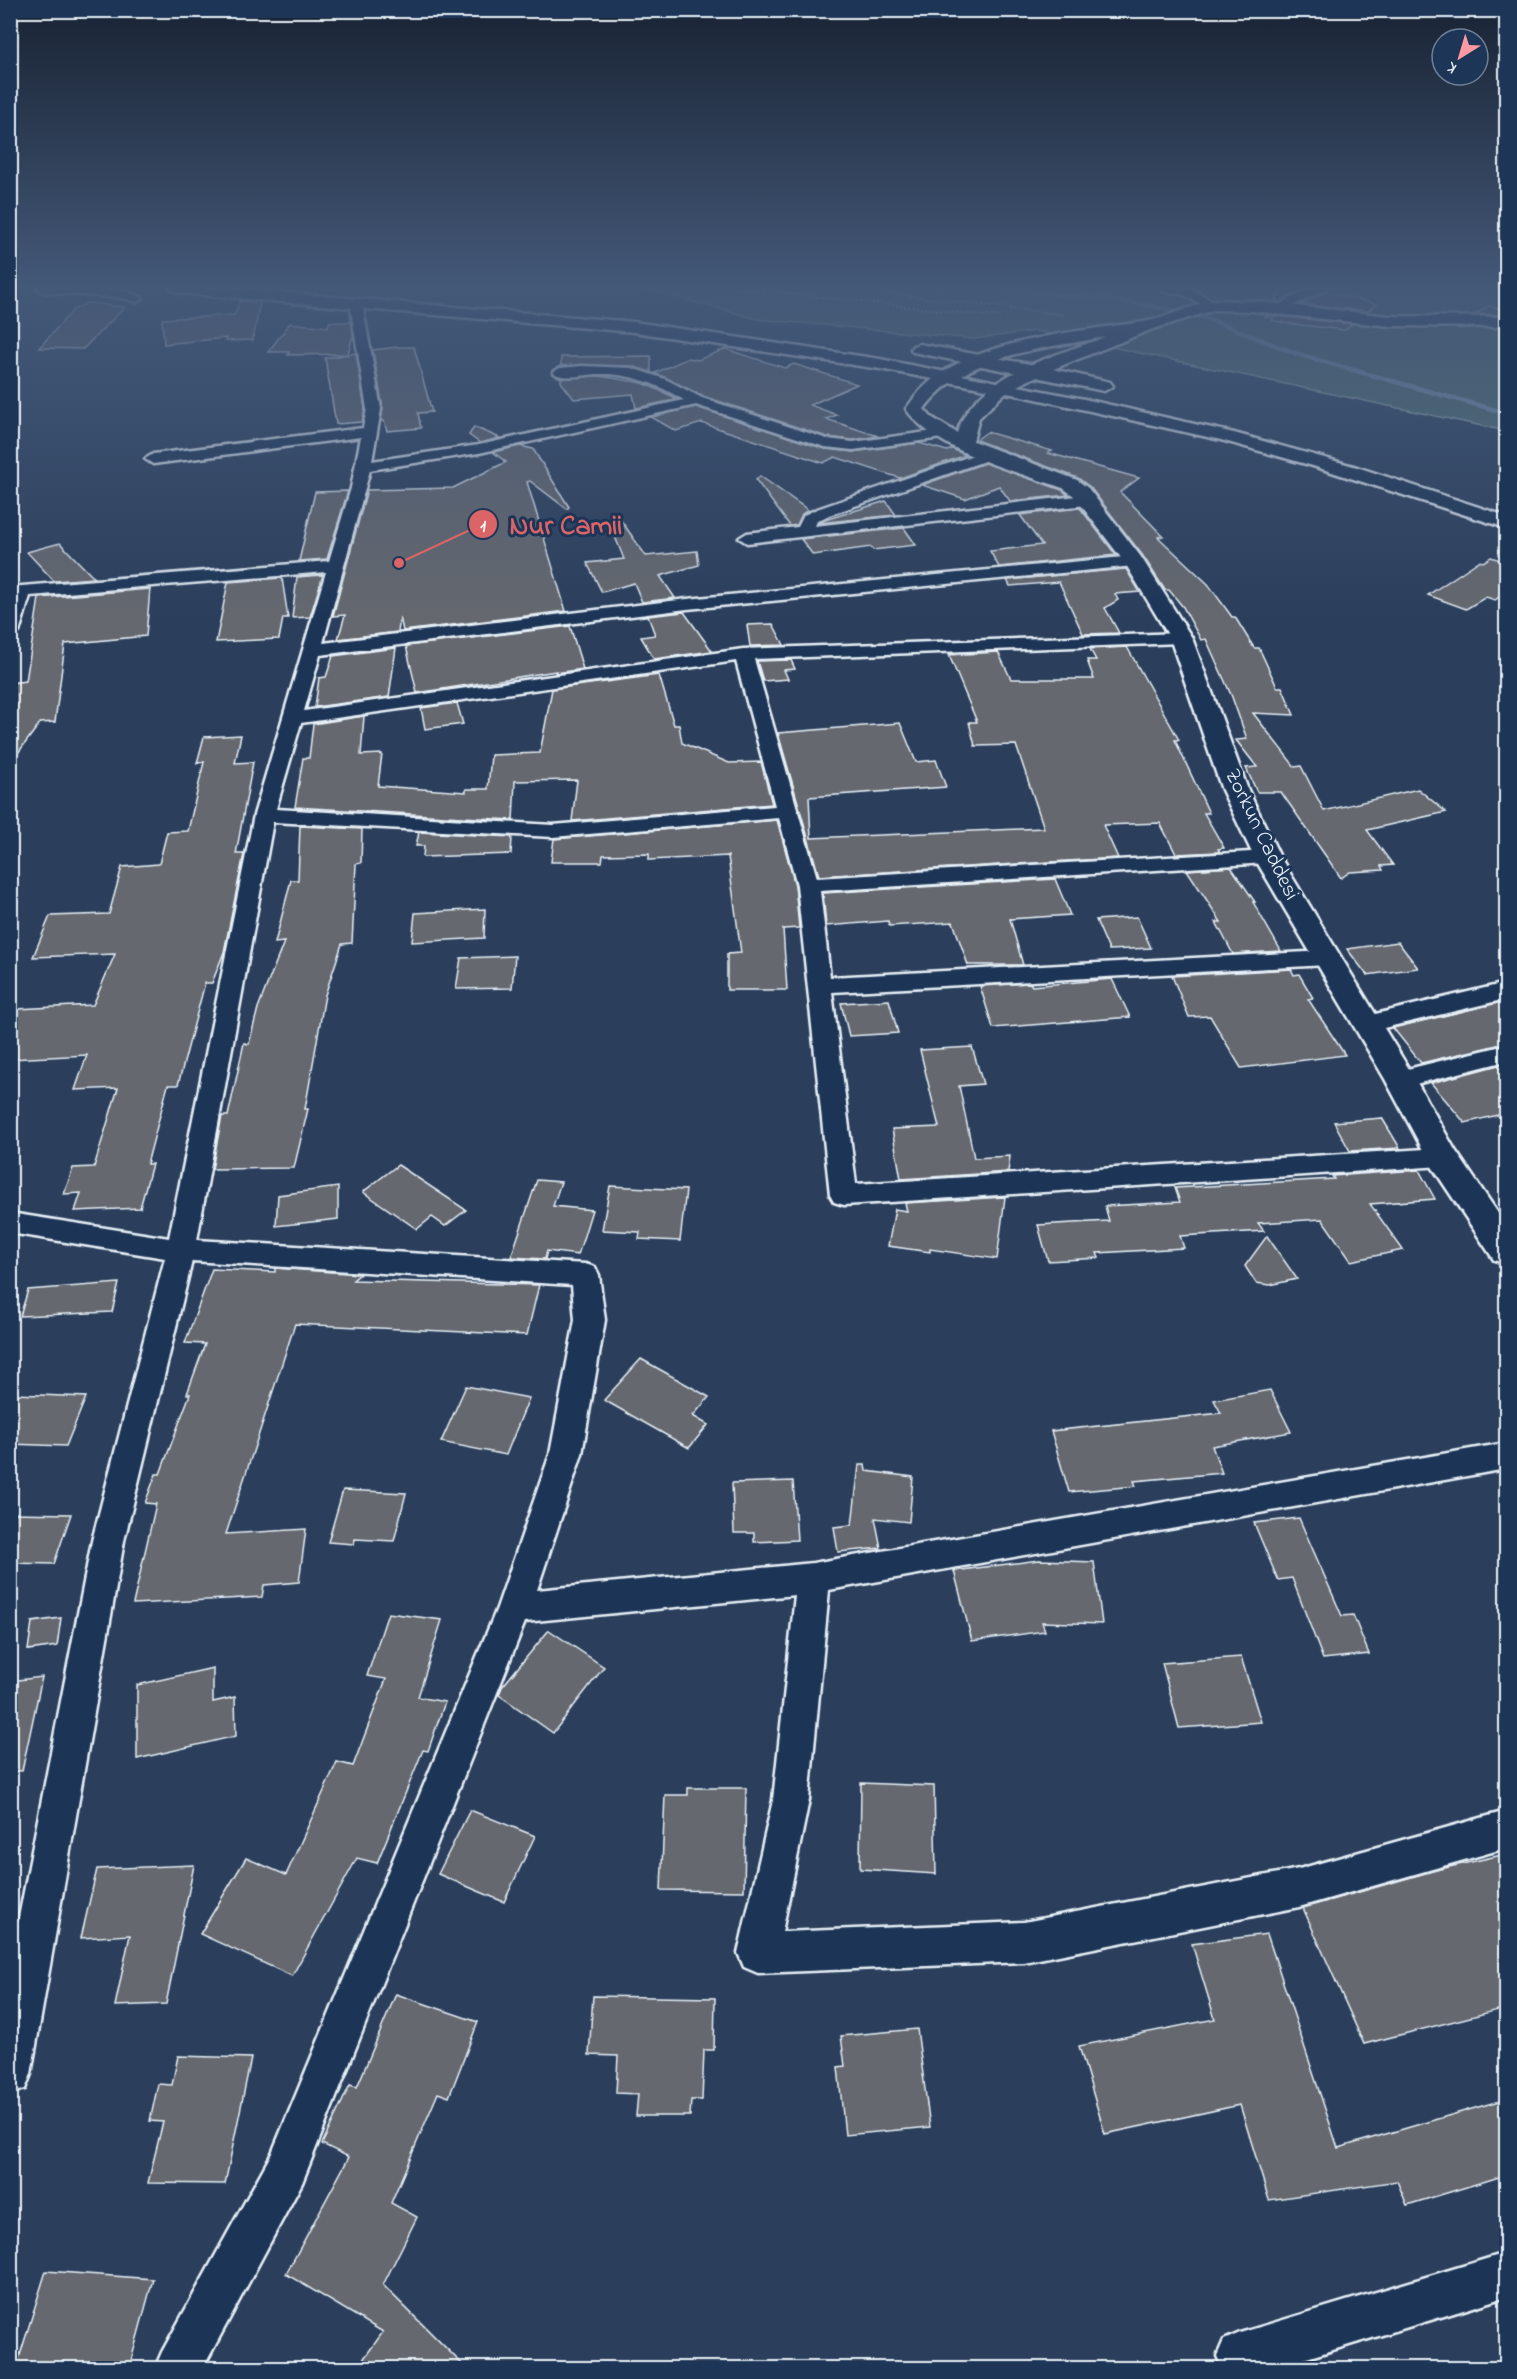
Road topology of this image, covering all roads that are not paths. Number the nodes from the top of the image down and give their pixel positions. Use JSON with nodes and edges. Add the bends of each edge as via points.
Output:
{"nodes":[{"id":1,"x":373,"y":399,"type":"edge"},
{"id":2,"x":693,"y":399,"type":"edge"},
{"id":3,"x":921,"y":399,"type":"edge"},
{"id":4,"x":989,"y":399,"type":"edge"},
{"id":5,"x":1059,"y":399,"type":"edge"},
{"id":6,"x":697,"y":401,"type":"junction"},
{"id":7,"x":369,"y":432,"type":"junction"},
{"id":8,"x":952,"y":438,"type":"junction"},
{"id":9,"x":991,"y":454,"type":"junction"},
{"id":10,"x":153,"y":459,"type":"dead end"},
{"id":11,"x":362,"y":467,"type":"junction"},
{"id":12,"x":1086,"y":500,"type":"junction"},
{"id":13,"x":1506,"y":522,"type":"edge"},
{"id":14,"x":804,"y":531,"type":"junction"},
{"id":15,"x":747,"y":538,"type":"dead end"},
{"id":16,"x":1134,"y":561,"type":"junction"},
{"id":17,"x":336,"y":566,"type":"junction"},
{"id":18,"x":17,"y":592,"type":"edge"},
{"id":19,"x":10,"y":632,"type":"edge"},
{"id":20,"x":1181,"y":638,"type":"junction"},
{"id":21,"x":312,"y":650,"type":"junction"},
{"id":22,"x":743,"y":654,"type":"junction"},
{"id":23,"x":292,"y":718,"type":"junction"},
{"id":24,"x":788,"y":811,"type":"junction"},
{"id":25,"x":264,"y":814,"type":"junction"},
{"id":26,"x":1267,"y":856,"type":"junction"},
{"id":27,"x":808,"y":885,"type":"junction"},
{"id":28,"x":1327,"y":958,"type":"junction"},
{"id":29,"x":820,"y":985,"type":"junction"},
{"id":30,"x":1506,"y":991,"type":"edge"},
{"id":31,"x":1367,"y":1024,"type":"junction"},
{"id":32,"x":1506,"y":1053,"type":"edge"},
{"id":33,"x":1400,"y":1079,"type":"junction"},
{"id":34,"x":1442,"y":1157,"type":"junction"},
{"id":35,"x":10,"y":1223,"type":"edge"},
{"id":36,"x":181,"y":1250,"type":"junction"},
{"id":37,"x":1506,"y":1251,"type":"edge"},
{"id":38,"x":1506,"y":1456,"type":"edge"},
{"id":39,"x":813,"y":1578,"type":"junction"},
{"id":40,"x":514,"y":1608,"type":"junction"},
{"id":41,"x":1506,"y":1830,"type":"edge"},
{"id":42,"x":10,"y":2074,"type":"edge"},
{"id":43,"x":1506,"y":2275,"type":"edge"},
{"id":44,"x":1240,"y":2356,"type":"dead end"},
{"id":45,"x":178,"y":2368,"type":"edge"}],
"edges":[{"from":1,"to":7,"type":"street"},
{"from":2,"to":6,"type":"street"},
{"from":3,"to":8,"type":"main road","name":"Zorkun Caddesi","via":[[915,409],[918,417]]},
{"from":4,"to":8,"type":"main road"},
{"from":5,"to":13,"type":"main road","via":[[1255,443]]},
{"from":6,"to":8,"type":"street","via":[[825,443],[854,446]]},
{"from":6,"to":11,"type":"street","via":[[478,448]]},
{"from":7,"to":10,"type":"street"},
{"from":7,"to":11,"type":"street"},
{"from":8,"to":9,"type":"main road","name":"Zorkun Caddesi"},
{"from":9,"to":12,"type":"main road","name":"Zorkun Caddesi","via":[[1070,484]]},
{"from":9,"to":14,"type":"street","via":[[823,512],[810,518]]},
{"from":11,"to":17,"type":"street"},
{"from":12,"to":14,"type":"street"},
{"from":12,"to":16,"type":"main road","name":"Zorkun Caddesi"},
{"from":14,"to":15,"type":"street"},
{"from":16,"to":20,"type":"main road","name":"Zorkun Caddesi"},
{"from":16,"to":21,"type":"street","via":[[687,604]]},
{"from":17,"to":18,"type":"street"},
{"from":17,"to":21,"type":"street"},
{"from":18,"to":19,"type":"street"},
{"from":20,"to":22,"type":"street"},
{"from":20,"to":26,"type":"main road","name":"Zorkun Caddesi","via":[[1234,790]]},
{"from":21,"to":23,"type":"street"},
{"from":22,"to":23,"type":"street"},
{"from":22,"to":24,"type":"street"},
{"from":23,"to":25,"type":"street"},
{"from":24,"to":25,"type":"street","via":[[553,831]]},
{"from":24,"to":27,"type":"street"},
{"from":25,"to":36,"type":"street"},
{"from":26,"to":27,"type":"street"},
{"from":26,"to":28,"type":"main road","name":"Zorkun Caddesi"},
{"from":27,"to":29,"type":"street"},
{"from":28,"to":29,"type":"street"},
{"from":28,"to":31,"type":"main road","name":"Zorkun Caddesi"},
{"from":29,"to":34,"type":"street","via":[[844,1195]]},
{"from":30,"to":31,"type":"street"},
{"from":31,"to":33,"type":"main road","name":"Zorkun Caddesi"},
{"from":32,"to":33,"type":"street"},
{"from":33,"to":34,"type":"main road","name":"Zorkun Caddesi"},
{"from":34,"to":37,"type":"main road","name":"Zorkun Caddesi"},
{"from":35,"to":36,"type":"street"},
{"from":36,"to":40,"type":"street","via":[[585,1275],[590,1320],[566,1454]]},
{"from":36,"to":42,"type":"street","via":[[108,1541]]},
{"from":38,"to":39,"type":"street"},
{"from":39,"to":40,"type":"street"},
{"from":39,"to":41,"type":"street","via":[[791,1800],[758,1953],[1024,1942],[1299,1888]]},
{"from":40,"to":45,"type":"street","via":[[287,2168]]},
{"from":43,"to":44,"type":"street"}]}
